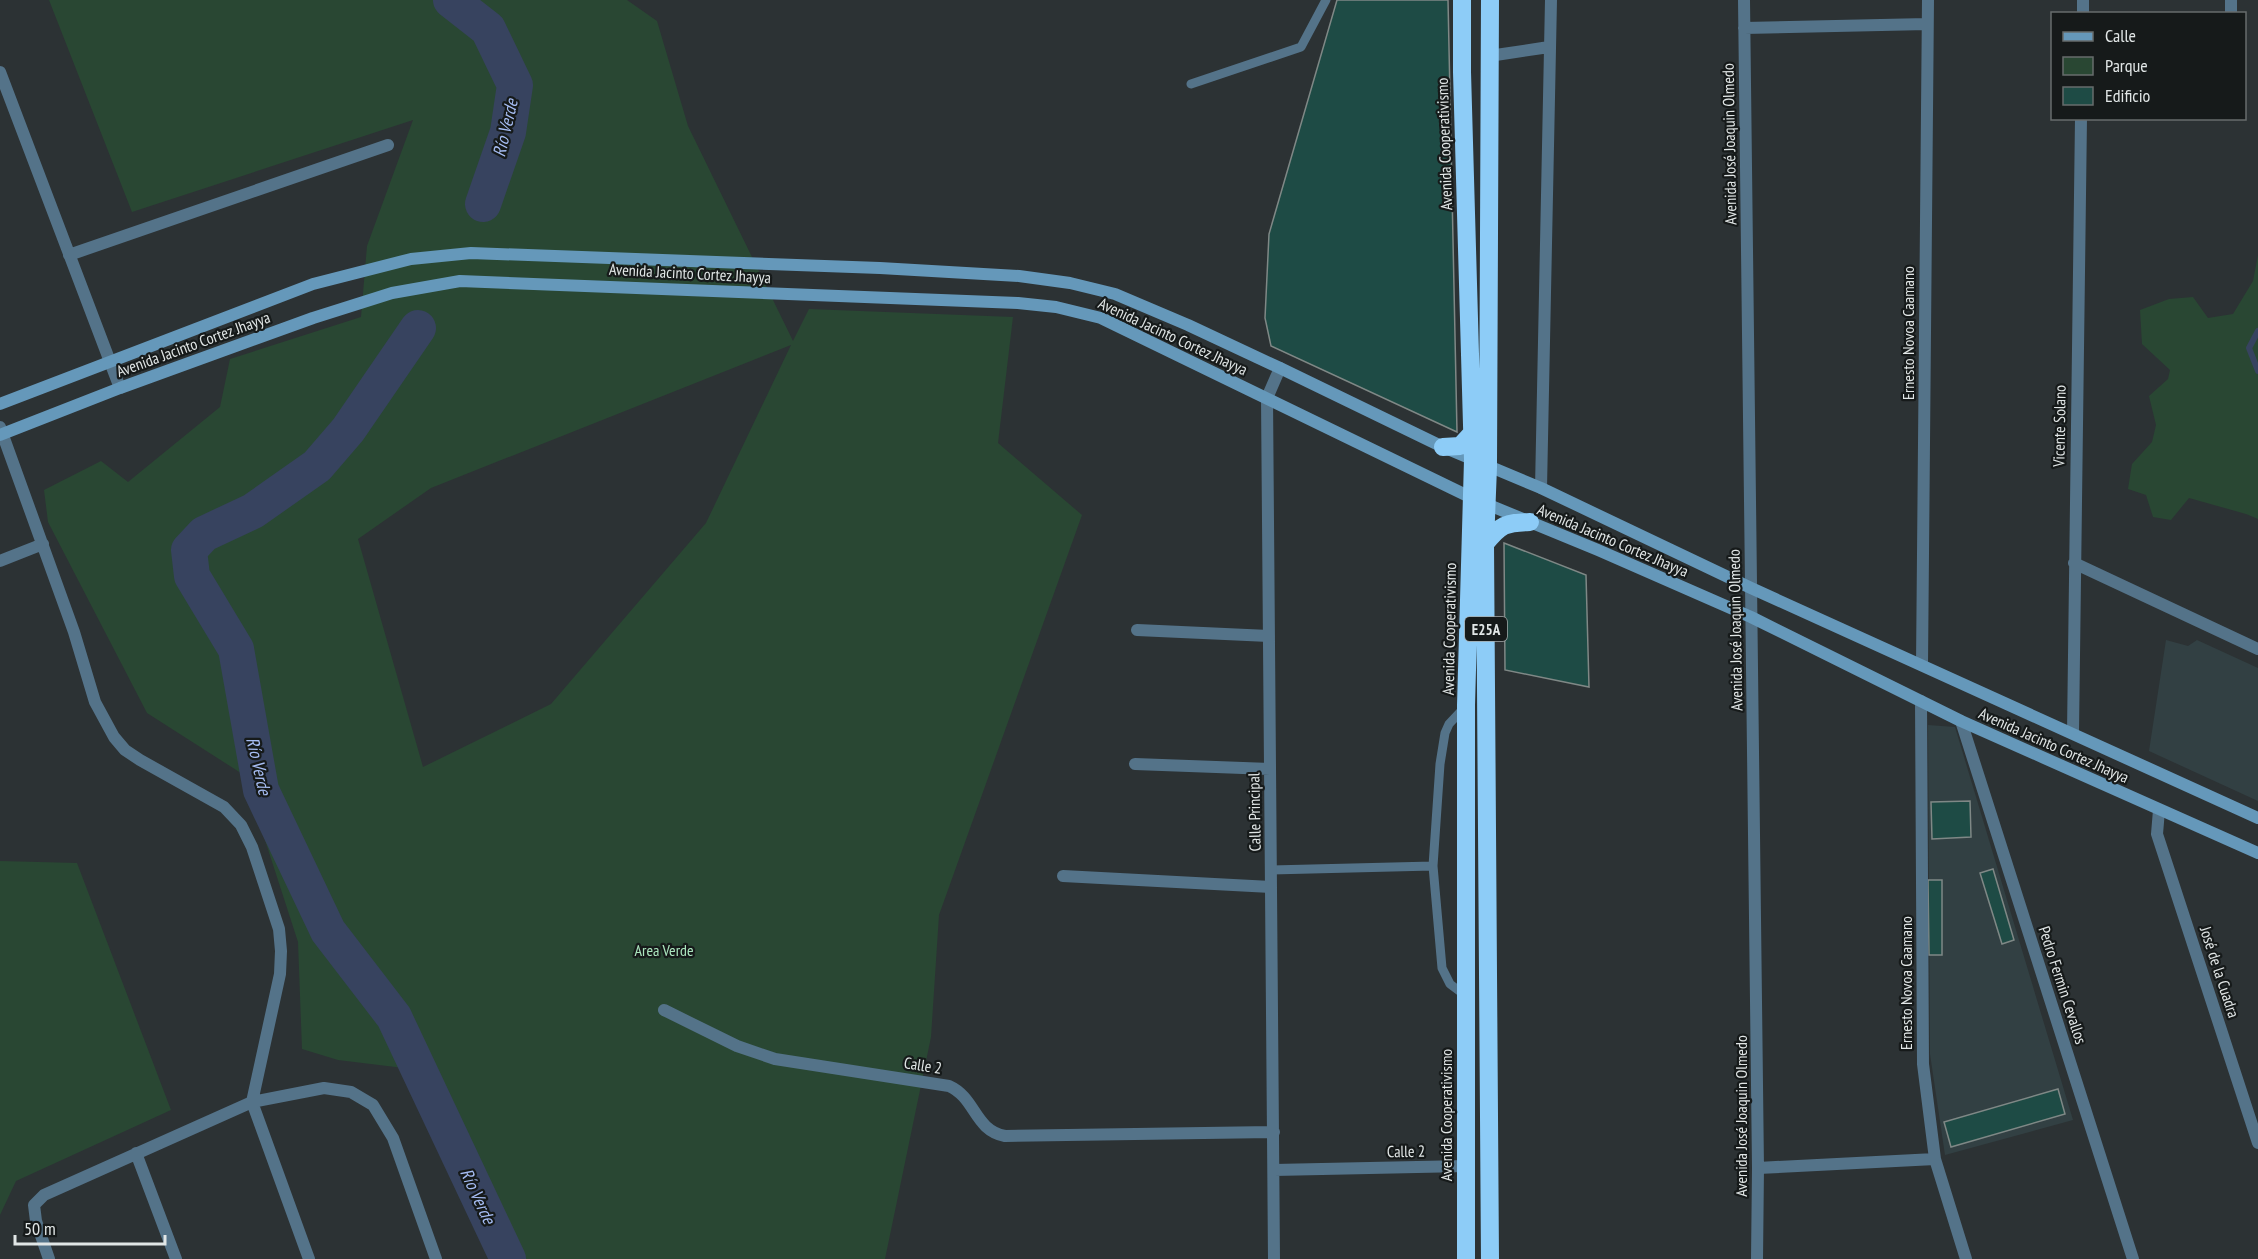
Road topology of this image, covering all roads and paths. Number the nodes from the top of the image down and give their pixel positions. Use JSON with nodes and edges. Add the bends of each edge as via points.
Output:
{"nodes":[{"id":1,"x":1326,"y":0,"type":"edge"},
{"id":2,"x":1462,"y":0,"type":"edge"},
{"id":3,"x":1490,"y":0,"type":"edge"},
{"id":4,"x":1551,"y":0,"type":"edge"},
{"id":5,"x":1744,"y":0,"type":"edge"},
{"id":6,"x":1928,"y":0,"type":"edge"},
{"id":7,"x":1927,"y":24,"type":"junction"},
{"id":8,"x":1744,"y":28,"type":"junction"},
{"id":9,"x":1550,"y":47,"type":"junction"},
{"id":10,"x":1490,"y":56,"type":"junction"},
{"id":11,"x":0,"y":72,"type":"edge"},
{"id":12,"x":1191,"y":84,"type":"dead end"},
{"id":13,"x":2081,"y":120,"type":"edge"},
{"id":14,"x":388,"y":145,"type":"dead end"},
{"id":15,"x":69,"y":255,"type":"junction"},
{"id":16,"x":111,"y":363,"type":"junction"},
{"id":17,"x":1280,"y":368,"type":"junction"},
{"id":18,"x":120,"y":388,"type":"junction"},
{"id":19,"x":1267,"y":398,"type":"junction"},
{"id":20,"x":0,"y":404,"type":"edge"},
{"id":21,"x":1,"y":432,"type":"edge"},
{"id":22,"x":1472,"y":433,"type":"junction"},
{"id":23,"x":1443,"y":447,"type":"junction"},
{"id":24,"x":1480,"y":464,"type":"junction"},
{"id":25,"x":1540,"y":488,"type":"junction"},
{"id":26,"x":1479,"y":502,"type":"junction"},
{"id":27,"x":1530,"y":522,"type":"junction"},
{"id":28,"x":43,"y":544,"type":"junction"},
{"id":29,"x":1485,"y":544,"type":"junction"},
{"id":30,"x":0,"y":561,"type":"edge"},
{"id":31,"x":2074,"y":562,"type":"junction"},
{"id":32,"x":1751,"y":588,"type":"junction"},
{"id":33,"x":1751,"y":617,"type":"junction"},
{"id":34,"x":1137,"y":630,"type":"dead end"},
{"id":35,"x":1269,"y":636,"type":"junction"},
{"id":36,"x":2258,"y":649,"type":"edge"},
{"id":37,"x":1922,"y":665,"type":"junction"},
{"id":38,"x":1921,"y":701,"type":"junction"},
{"id":39,"x":1466,"y":705,"type":"junction"},
{"id":40,"x":1961,"y":721,"type":"junction"},
{"id":41,"x":2073,"y":734,"type":"junction"},
{"id":42,"x":1136,"y":764,"type":"dead end"},
{"id":43,"x":1270,"y":769,"type":"junction"},
{"id":44,"x":2159,"y":810,"type":"junction"},
{"id":45,"x":2258,"y":818,"type":"edge"},
{"id":46,"x":2258,"y":853,"type":"edge"},
{"id":47,"x":1433,"y":866,"type":"junction"},
{"id":48,"x":1271,"y":870,"type":"junction"},
{"id":49,"x":1063,"y":876,"type":"dead end"},
{"id":50,"x":1271,"y":887,"type":"junction"},
{"id":51,"x":1466,"y":1001,"type":"junction"},
{"id":52,"x":664,"y":1010,"type":"dead end"},
{"id":53,"x":252,"y":1102,"type":"junction"},
{"id":54,"x":1274,"y":1132,"type":"junction"},
{"id":55,"x":2258,"y":1143,"type":"edge"},
{"id":56,"x":136,"y":1154,"type":"junction"},
{"id":57,"x":1935,"y":1159,"type":"junction"},
{"id":58,"x":1465,"y":1166,"type":"junction"},
{"id":59,"x":1758,"y":1168,"type":"junction"},
{"id":60,"x":1274,"y":1170,"type":"junction"},
{"id":61,"x":49,"y":1259,"type":"edge"},
{"id":62,"x":176,"y":1259,"type":"edge"},
{"id":63,"x":309,"y":1259,"type":"edge"},
{"id":64,"x":436,"y":1259,"type":"edge"},
{"id":65,"x":1274,"y":1259,"type":"edge"},
{"id":66,"x":1466,"y":1259,"type":"edge"},
{"id":67,"x":1490,"y":1259,"type":"edge"},
{"id":68,"x":1757,"y":1259,"type":"edge"},
{"id":69,"x":1966,"y":1259,"type":"edge"},
{"id":70,"x":2133,"y":1259,"type":"edge"}],
"edges":[{"from":1,"to":12,"type":"lane","via":[[1301,47]]},
{"from":2,"to":22,"type":"highway","name":"Avenida Cooperativismo","number":"E25A"},
{"from":3,"to":10,"type":"highway","name":"Avenida Cooperativismo","number":"E25A"},
{"from":4,"to":9,"type":"street"},
{"from":5,"to":8,"type":"street","name":"Avenida José Joaquin Olmedo"},
{"from":6,"to":7,"type":"street","name":"Ernesto Novoa Caamano"},
{"from":7,"to":8,"type":"street"},
{"from":7,"to":37,"type":"street","name":"Ernesto Novoa Caamano"},
{"from":8,"to":32,"type":"street","name":"Avenida José Joaquin Olmedo"},
{"from":9,"to":10,"type":"street"},
{"from":9,"to":25,"type":"street"},
{"from":10,"to":24,"type":"highway","name":"Avenida Cooperativismo","number":"E25A"},
{"from":11,"to":15,"type":"street"},
{"from":13,"to":31,"type":"street","name":"Vicente Solano"},
{"from":14,"to":15,"type":"street"},
{"from":15,"to":16,"type":"street"},
{"from":16,"to":17,"type":"street","name":"Avenida Jacinto Cortez Jhayya","via":[[313,284],[411,259],[471,253],[880,268],[1050,280],[1115,294]]},
{"from":16,"to":18,"type":"street"},
{"from":16,"to":20,"type":"street","name":"Avenida Jacinto Cortez Jhayya"},
{"from":17,"to":19,"type":"street","name":"Calle Principal"},
{"from":17,"to":23,"type":"street","name":"Avenida Jacinto Cortez Jhayya"},
{"from":18,"to":19,"type":"street","name":"Avenida Jacinto Cortez Jhayya","via":[[313,318],[383,296],[460,281],[1056,307],[1101,318]]},
{"from":18,"to":21,"type":"street","name":"Avenida Jacinto Cortez Jhayya"},
{"from":19,"to":26,"type":"street","name":"Avenida Jacinto Cortez Jhayya"},
{"from":19,"to":35,"type":"street","name":"Calle Principal"},
{"from":21,"to":28,"type":"street"},
{"from":22,"to":23,"type":"highway","via":[[1460,446]]},
{"from":22,"to":24,"type":"highway","name":"Avenida Cooperativismo","number":"E25A"},
{"from":23,"to":24,"type":"street","name":"Avenida Jacinto Cortez Jhayya"},
{"from":24,"to":25,"type":"street","name":"Avenida Jacinto Cortez Jhayya"},
{"from":24,"to":26,"type":"highway","name":"Avenida Cooperativismo","number":"E25A"},
{"from":25,"to":32,"type":"street","name":"Avenida Jacinto Cortez Jhayya"},
{"from":26,"to":27,"type":"street","name":"Avenida Jacinto Cortez Jhayya"},
{"from":26,"to":29,"type":"highway","name":"Avenida Cooperativismo","number":"E25A"},
{"from":26,"to":39,"type":"highway","name":"Avenida Cooperativismo","number":"E25A"},
{"from":27,"to":29,"type":"highway","via":[[1508,522]]},
{"from":27,"to":33,"type":"street","name":"Avenida Jacinto Cortez Jhayya"},
{"from":28,"to":30,"type":"street"},
{"from":28,"to":53,"type":"street","via":[[95,702],[114,737],[140,760],[224,807],[241,825],[252,847],[279,929],[281,951],[274,1006]]},
{"from":29,"to":67,"type":"highway","name":"Avenida Cooperativismo","number":"E25A"},
{"from":31,"to":36,"type":"street"},
{"from":31,"to":41,"type":"street","name":"Vicente Solano"},
{"from":32,"to":33,"type":"street","name":"Avenida José Joaquin Olmedo"},
{"from":32,"to":37,"type":"street","name":"Avenida Jacinto Cortez Jhayya"},
{"from":33,"to":38,"type":"street","name":"Avenida Jacinto Cortez Jhayya"},
{"from":33,"to":59,"type":"street","name":"Avenida José Joaquin Olmedo"},
{"from":34,"to":35,"type":"street"},
{"from":35,"to":43,"type":"street","name":"Calle Principal"},
{"from":37,"to":41,"type":"street","name":"Avenida Jacinto Cortez Jhayya"},
{"from":38,"to":40,"type":"street","name":"Avenida Jacinto Cortez Jhayya"},
{"from":38,"to":57,"type":"street","name":"Ernesto Novoa Caamano","via":[[1923,1064]]},
{"from":39,"to":47,"type":"lane","via":[[1445,733]]},
{"from":39,"to":51,"type":"highway","name":"Avenida Cooperativismo","number":"E25A"},
{"from":40,"to":44,"type":"street","name":"Avenida Jacinto Cortez Jhayya"},
{"from":40,"to":70,"type":"street","name":"Pedro Fermin Cevallos"},
{"from":41,"to":45,"type":"street","name":"Avenida Jacinto Cortez Jhayya"},
{"from":42,"to":43,"type":"street"},
{"from":43,"to":48,"type":"street","name":"Calle Principal"},
{"from":44,"to":46,"type":"street","name":"Avenida Jacinto Cortez Jhayya"},
{"from":44,"to":55,"type":"street","name":"José de la Cuadra","via":[[2157,834]]},
{"from":47,"to":48,"type":"lane"},
{"from":47,"to":51,"type":"lane","via":[[1442,968]]},
{"from":48,"to":50,"type":"street","name":"Calle Principal"},
{"from":49,"to":50,"type":"street"},
{"from":50,"to":54,"type":"street","name":"Calle Principal"},
{"from":51,"to":58,"type":"highway","name":"Avenida Cooperativismo","number":"E25A"},
{"from":52,"to":54,"type":"street","name":"Calle 2","via":[[737,1046],[775,1059],[949,1086],[965,1096],[982,1124],[996,1134]]},
{"from":53,"to":56,"type":"street"},
{"from":53,"to":63,"type":"street"},
{"from":53,"to":64,"type":"street","via":[[324,1088],[351,1092],[373,1105],[393,1138]]},
{"from":54,"to":60,"type":"street","name":"Calle Principal"},
{"from":56,"to":61,"type":"street","via":[[44,1195],[34,1205]]},
{"from":56,"to":62,"type":"street"},
{"from":57,"to":59,"type":"street"},
{"from":57,"to":69,"type":"street","name":"Ernesto Novoa Caamano"},
{"from":58,"to":60,"type":"street","name":"Calle 2"},
{"from":58,"to":66,"type":"highway","name":"Avenida Cooperativismo","number":"E25A"},
{"from":59,"to":68,"type":"street","name":"Avenida José Joaquin Olmedo"},
{"from":60,"to":65,"type":"street","name":"Calle Principal"}]}
